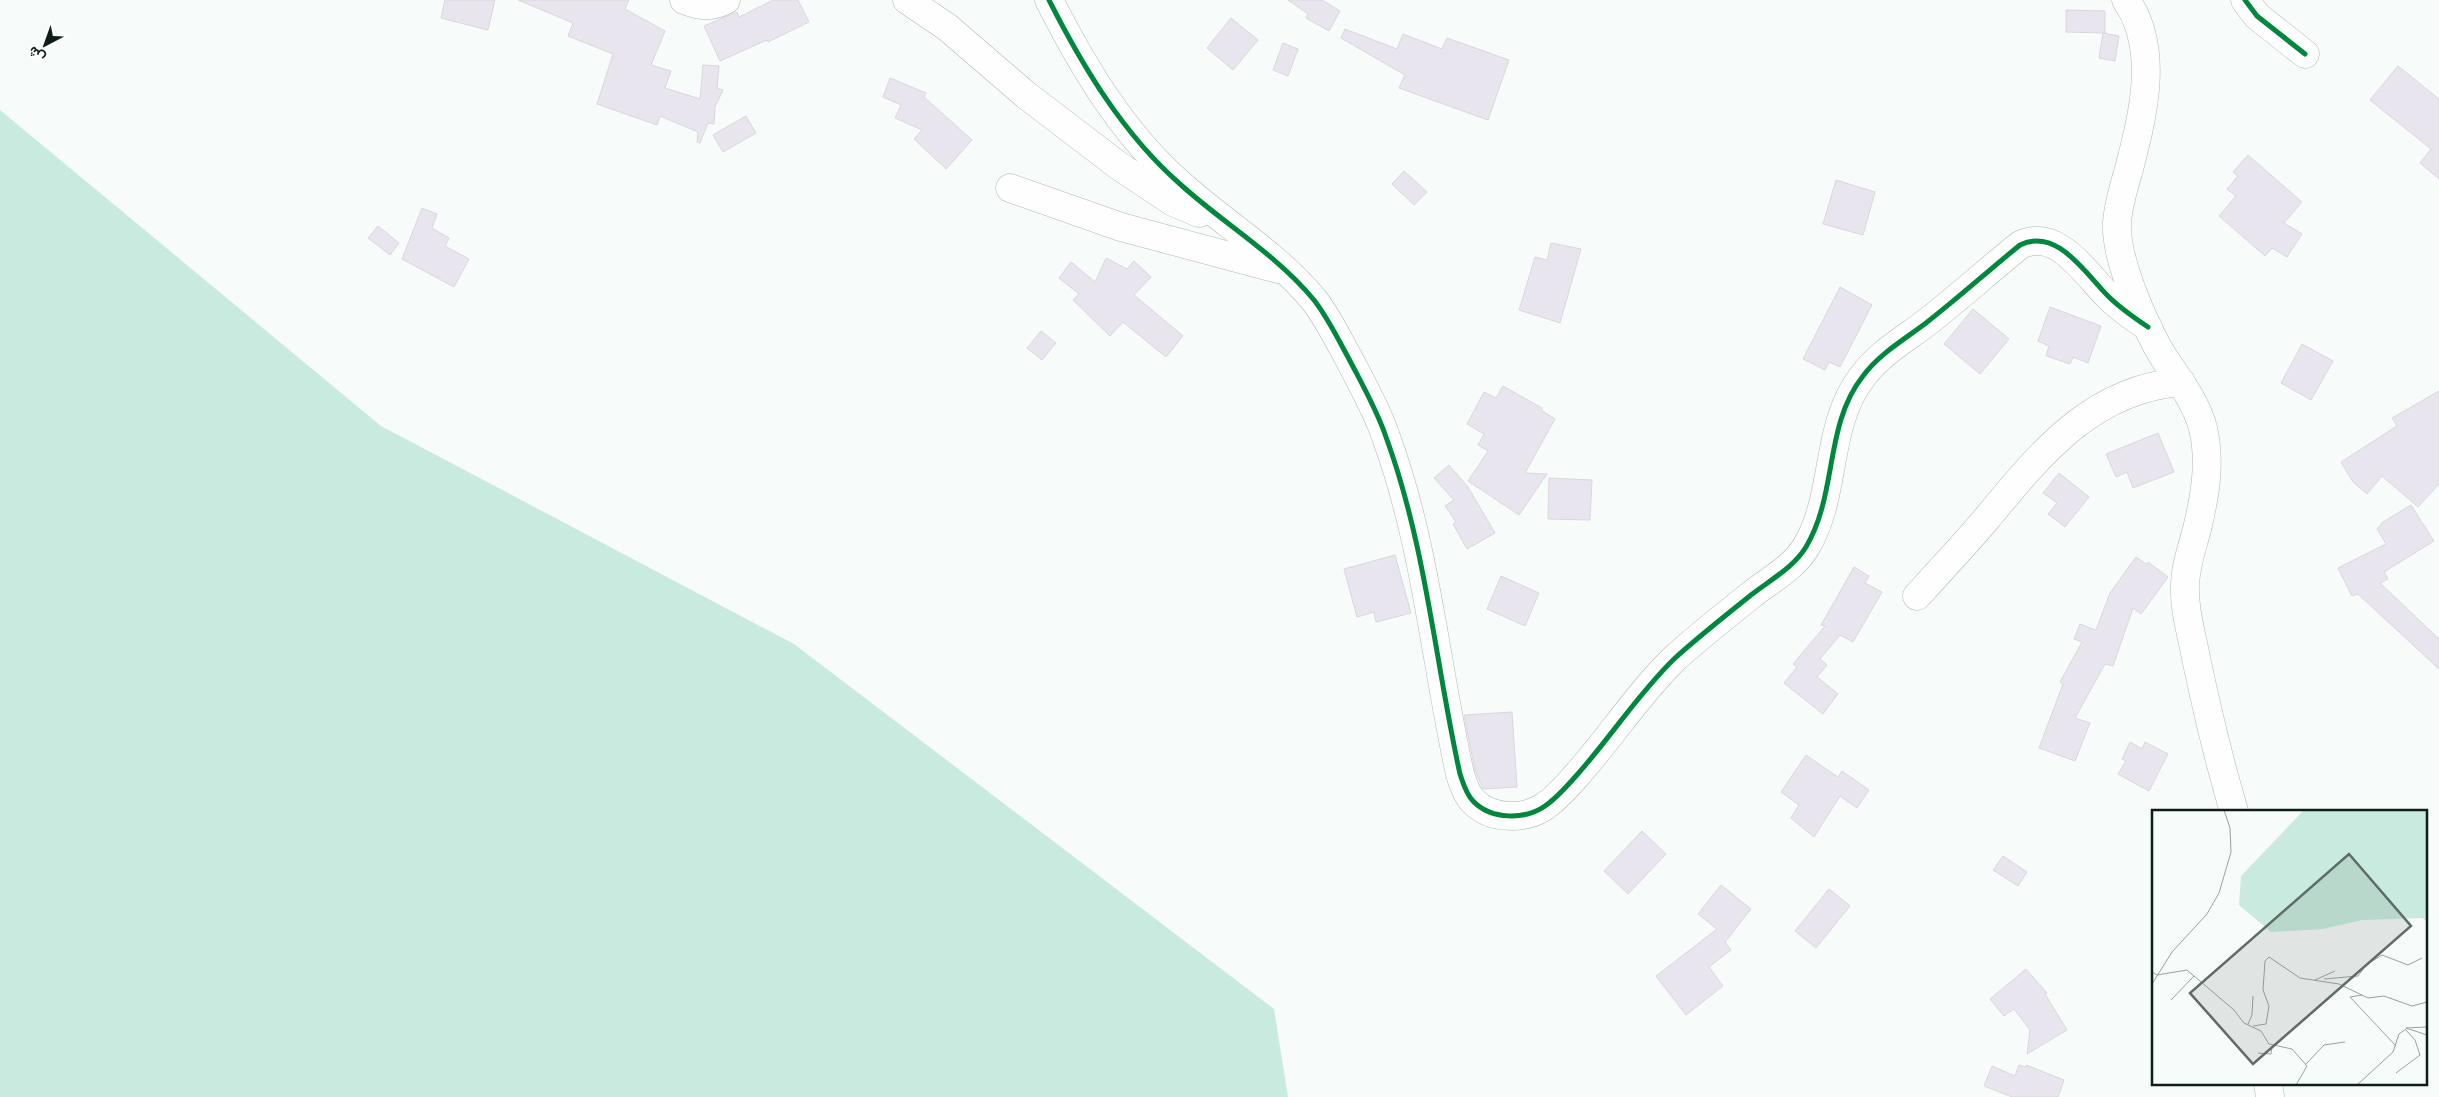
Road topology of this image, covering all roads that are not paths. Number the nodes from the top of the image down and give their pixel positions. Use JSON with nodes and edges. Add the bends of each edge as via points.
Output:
{"nodes":[{"id":1,"x":684,"y":0,"type":"edge"},
{"id":2,"x":726,"y":0,"type":"edge"},
{"id":3,"x":907,"y":0,"type":"edge"},
{"id":4,"x":1049,"y":0,"type":"edge"},
{"id":5,"x":2245,"y":0,"type":"edge"},
{"id":6,"x":2130,"y":2,"type":"edge"},
{"id":7,"x":2305,"y":54,"type":"dead end"},
{"id":8,"x":1010,"y":188,"type":"dead end"},
{"id":9,"x":1227,"y":222,"type":"junction"},
{"id":10,"x":1287,"y":271,"type":"junction"},
{"id":11,"x":2148,"y":327,"type":"junction"},
{"id":12,"x":2181,"y":382,"type":"junction"},
{"id":13,"x":1917,"y":596,"type":"dead end"},
{"id":14,"x":2234,"y":810,"type":"edge"},
{"id":15,"x":2268,"y":1084,"type":"edge"},
{"id":16,"x":2270,"y":1097,"type":"edge"}],
"edges":[{"from":1,"to":2,"type":"street","via":[[699,6]]},
{"from":3,"to":9,"type":"street","via":[[947,27],[1119,166],[1173,202]]},
{"from":4,"to":9,"type":"street","via":[[1070,42],[1143,148],[1180,184]]},
{"from":5,"to":7,"type":"street","via":[[2257,16]]},
{"from":6,"to":11,"type":"street","via":[[2140,31],[2147,73],[2117,223],[2120,249]]},
{"from":8,"to":10,"type":"street","via":[[1122,227]]},
{"from":9,"to":10,"type":"street"},
{"from":10,"to":11,"type":"street","via":[[1331,326],[1386,434],[1419,548],[1460,774],[1472,801],[1487,811],[1505,816],[1533,812],[1560,793],[1674,660],[1787,569],[1805,549],[1816,526],[1829,486],[1836,433],[1854,387],[1865,372],[2020,245],[2040,240],[2055,245],[2127,313]]},
{"from":11,"to":12,"type":"street"},
{"from":12,"to":13,"type":"street","via":[[2146,387],[2107,405],[2068,429],[2023,474]]},
{"from":12,"to":14,"type":"street","via":[[2202,428],[2206,457],[2206,482],[2185,588],[2188,615],[2207,707]]},
{"from":15,"to":16,"type":"street"}]}
